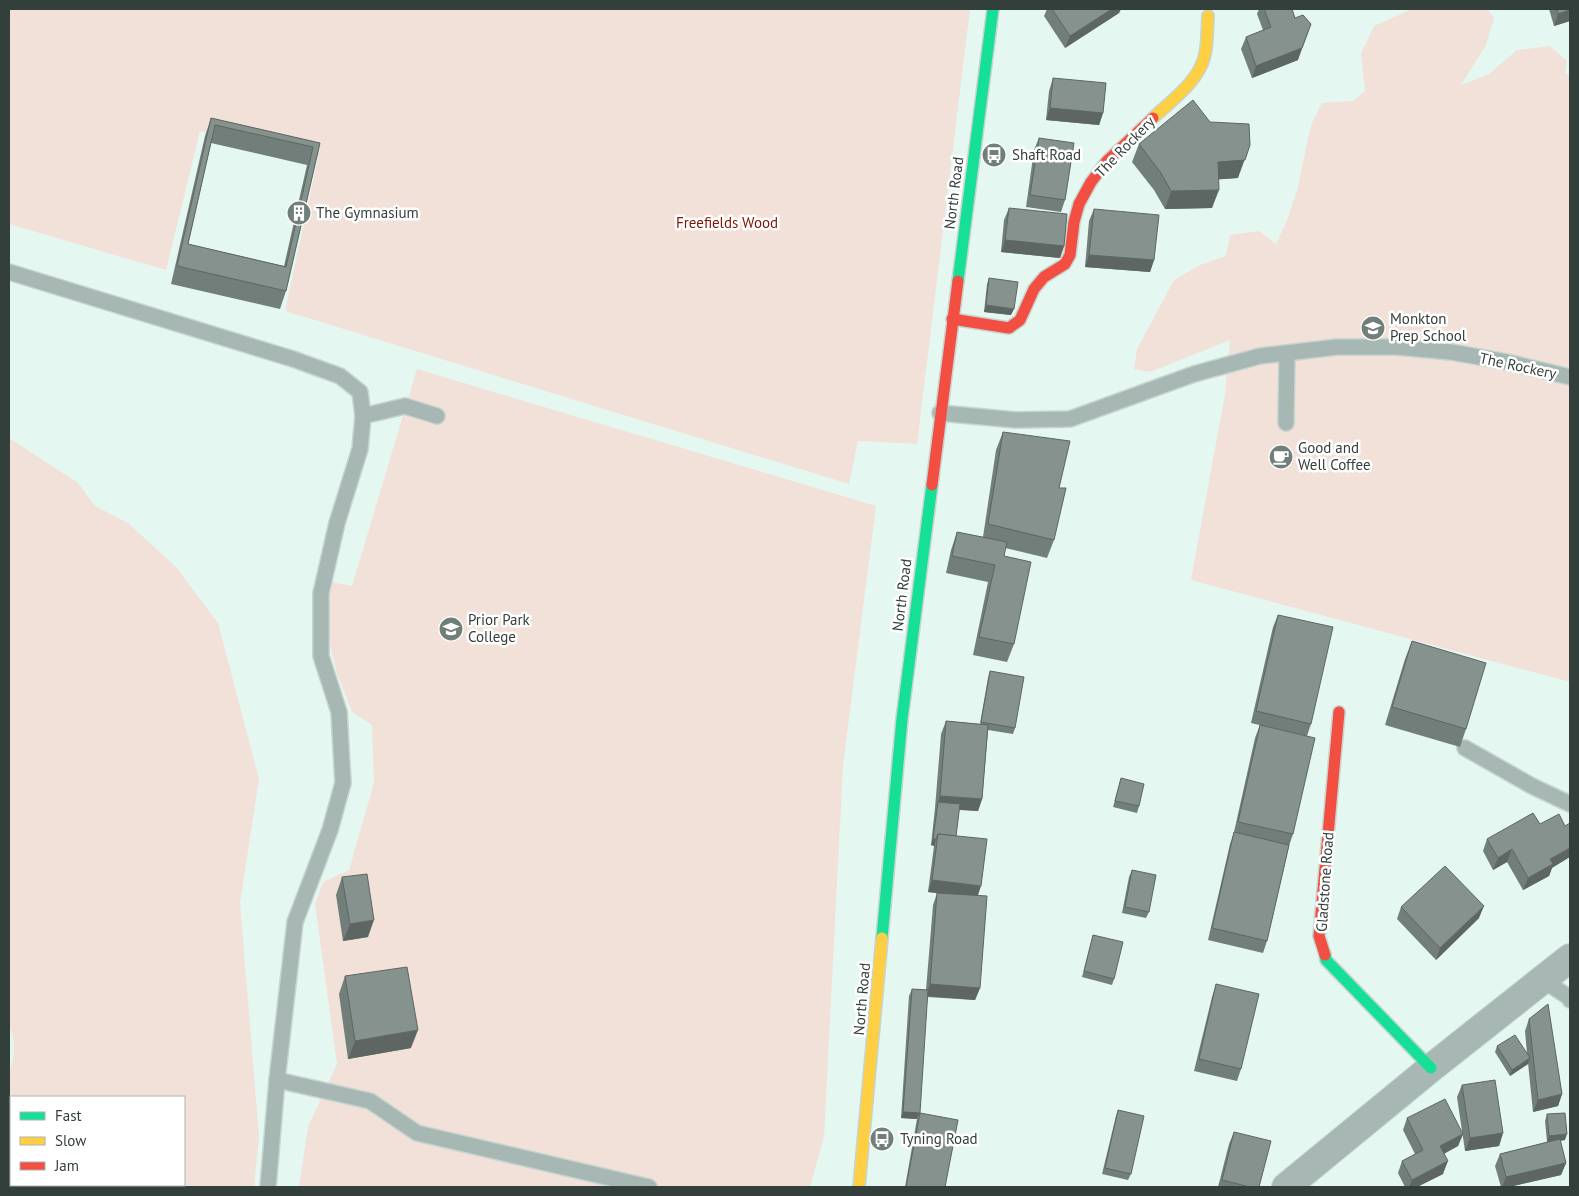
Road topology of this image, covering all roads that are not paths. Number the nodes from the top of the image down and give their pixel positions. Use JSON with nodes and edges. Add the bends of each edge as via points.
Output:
{"nodes":[{"id":1,"x":993,"y":9,"type":"edge"},
{"id":2,"x":1208,"y":16,"type":"dead end"},
{"id":3,"x":9,"y":272,"type":"edge"},
{"id":4,"x":952,"y":319,"type":"junction"},
{"id":5,"x":1286,"y":353,"type":"junction"},
{"id":6,"x":1570,"y":377,"type":"edge"},
{"id":7,"x":940,"y":413,"type":"junction"},
{"id":8,"x":363,"y":416,"type":"junction"},
{"id":9,"x":437,"y":416,"type":"dead end"},
{"id":10,"x":1286,"y":423,"type":"dead end"},
{"id":11,"x":1339,"y":712,"type":"dead end"},
{"id":12,"x":1465,"y":748,"type":"edge"},
{"id":13,"x":1570,"y":804,"type":"edge"},
{"id":14,"x":1570,"y":958,"type":"edge"},
{"id":15,"x":1543,"y":980,"type":"junction"},
{"id":16,"x":1570,"y":1000,"type":"edge"},
{"id":17,"x":1431,"y":1068,"type":"junction"},
{"id":18,"x":276,"y":1080,"type":"junction"},
{"id":19,"x":268,"y":1187,"type":"edge"},
{"id":20,"x":649,"y":1187,"type":"edge"},
{"id":21,"x":859,"y":1187,"type":"edge"},
{"id":22,"x":1286,"y":1187,"type":"edge"}],
"edges":[{"from":1,"to":4,"type":"street","name":"North Road"},
{"from":2,"to":4,"type":"street","name":"The Rockery","via":[[1201,66],[1184,89],[1107,161],[1091,182],[1079,204],[1070,255],[1060,269],[1044,277],[1034,289],[1020,320],[1009,328]]},
{"from":3,"to":8,"type":"lane","via":[[340,376],[360,392]]},
{"from":4,"to":7,"type":"street","name":"North Road"},
{"from":5,"to":6,"type":"lane","name":"The Rockery","via":[[1337,347],[1396,347],[1452,352]]},
{"from":5,"to":7,"type":"lane","name":"The Rockery","via":[[1260,356],[1194,374],[1070,419],[1016,420]]},
{"from":5,"to":10,"type":"lane"},
{"from":7,"to":21,"type":"street","name":"North Road","via":[[902,719]]},
{"from":8,"to":9,"type":"lane","via":[[405,406]]},
{"from":8,"to":18,"type":"lane","via":[[360,449],[336,523],[321,594],[321,656],[339,712],[343,783],[330,830],[295,922]]},
{"from":11,"to":17,"type":"street","name":"Gladstone Road","via":[[1319,936],[1326,960]]},
{"from":12,"to":13,"type":"lane"},
{"from":14,"to":15,"type":"street"},
{"from":15,"to":16,"type":"lane"},
{"from":15,"to":17,"type":"street"},
{"from":17,"to":22,"type":"street"},
{"from":18,"to":19,"type":"lane"},
{"from":18,"to":20,"type":"lane","via":[[370,1101],[417,1132]]}]}
